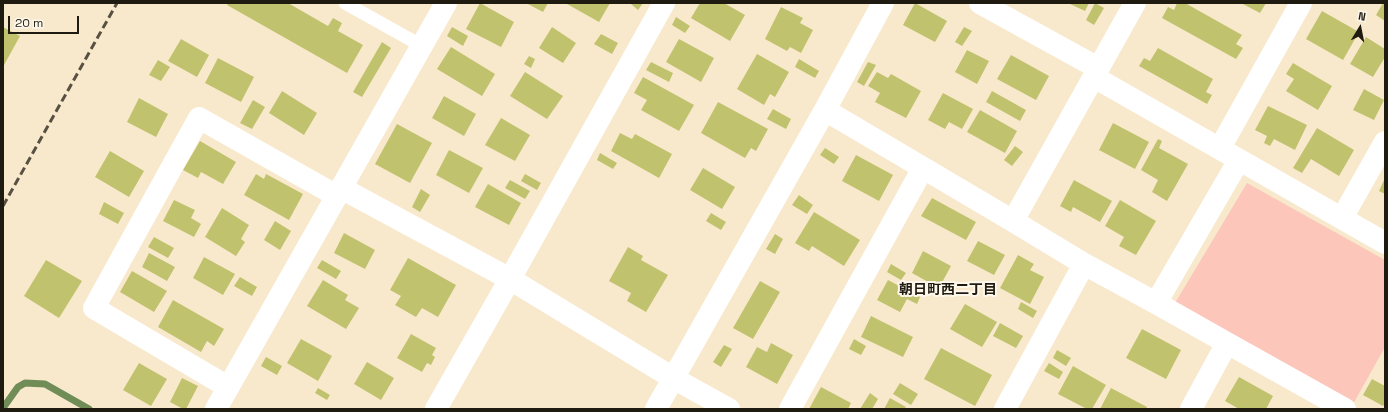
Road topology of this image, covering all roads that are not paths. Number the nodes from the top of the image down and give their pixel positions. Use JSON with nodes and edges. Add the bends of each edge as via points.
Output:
{"nodes":[{"id":1,"x":345,"y":3,"type":"edge"},
{"id":2,"x":446,"y":3,"type":"edge"},
{"id":3,"x":664,"y":3,"type":"edge"},
{"id":4,"x":883,"y":3,"type":"edge"},
{"id":5,"x":980,"y":3,"type":"edge"},
{"id":6,"x":1135,"y":3,"type":"edge"},
{"id":7,"x":1301,"y":3,"type":"edge"},
{"id":8,"x":422,"y":46,"type":"junction"},
{"id":9,"x":1096,"y":72,"type":"junction"},
{"id":10,"x":825,"y":110,"type":"junction"},
{"id":11,"x":1385,"y":142,"type":"edge"},
{"id":12,"x":1220,"y":148,"type":"junction"},
{"id":13,"x":1239,"y":160,"type":"junction"},
{"id":14,"x":923,"y":168,"type":"junction"},
{"id":15,"x":339,"y":192,"type":"junction"},
{"id":16,"x":1342,"y":218,"type":"junction"},
{"id":17,"x":1013,"y":221,"type":"junction"},
{"id":18,"x":1385,"y":243,"type":"edge"},
{"id":19,"x":1084,"y":264,"type":"junction"},
{"id":20,"x":510,"y":279,"type":"junction"},
{"id":21,"x":1156,"y":303,"type":"junction"},
{"id":22,"x":1227,"y":343,"type":"junction"},
{"id":23,"x":673,"y":378,"type":"junction"},
{"id":24,"x":228,"y":387,"type":"junction"},
{"id":25,"x":216,"y":409,"type":"edge"},
{"id":26,"x":436,"y":409,"type":"edge"},
{"id":27,"x":656,"y":409,"type":"edge"},
{"id":28,"x":729,"y":409,"type":"edge"},
{"id":29,"x":790,"y":409,"type":"edge"},
{"id":30,"x":1005,"y":409,"type":"edge"},
{"id":31,"x":1191,"y":409,"type":"edge"},
{"id":32,"x":1345,"y":409,"type":"edge"}],
"edges":[{"from":1,"to":8,"type":"lane"},
{"from":2,"to":8,"type":"street"},
{"from":3,"to":20,"type":"street"},
{"from":4,"to":10,"type":"street"},
{"from":5,"to":9,"type":"street"},
{"from":6,"to":9,"type":"street"},
{"from":7,"to":12,"type":"street"},
{"from":8,"to":15,"type":"street"},
{"from":9,"to":12,"type":"street"},
{"from":9,"to":17,"type":"street"},
{"from":10,"to":14,"type":"street"},
{"from":10,"to":23,"type":"street"},
{"from":11,"to":16,"type":"street"},
{"from":12,"to":13,"type":"street"},
{"from":13,"to":16,"type":"street"},
{"from":13,"to":21,"type":"street"},
{"from":14,"to":17,"type":"street"},
{"from":14,"to":29,"type":"street"},
{"from":15,"to":20,"type":"street"},
{"from":15,"to":24,"type":"street"},
{"from":15,"to":24,"type":"street","via":[[199,118],[94,308]]},
{"from":16,"to":18,"type":"street"},
{"from":17,"to":19,"type":"street"},
{"from":19,"to":21,"type":"street"},
{"from":19,"to":30,"type":"street"},
{"from":20,"to":23,"type":"street"},
{"from":20,"to":26,"type":"street"},
{"from":21,"to":22,"type":"street"},
{"from":22,"to":31,"type":"street"},
{"from":22,"to":32,"type":"street"},
{"from":23,"to":27,"type":"street"},
{"from":23,"to":28,"type":"street"},
{"from":24,"to":25,"type":"street"}]}
